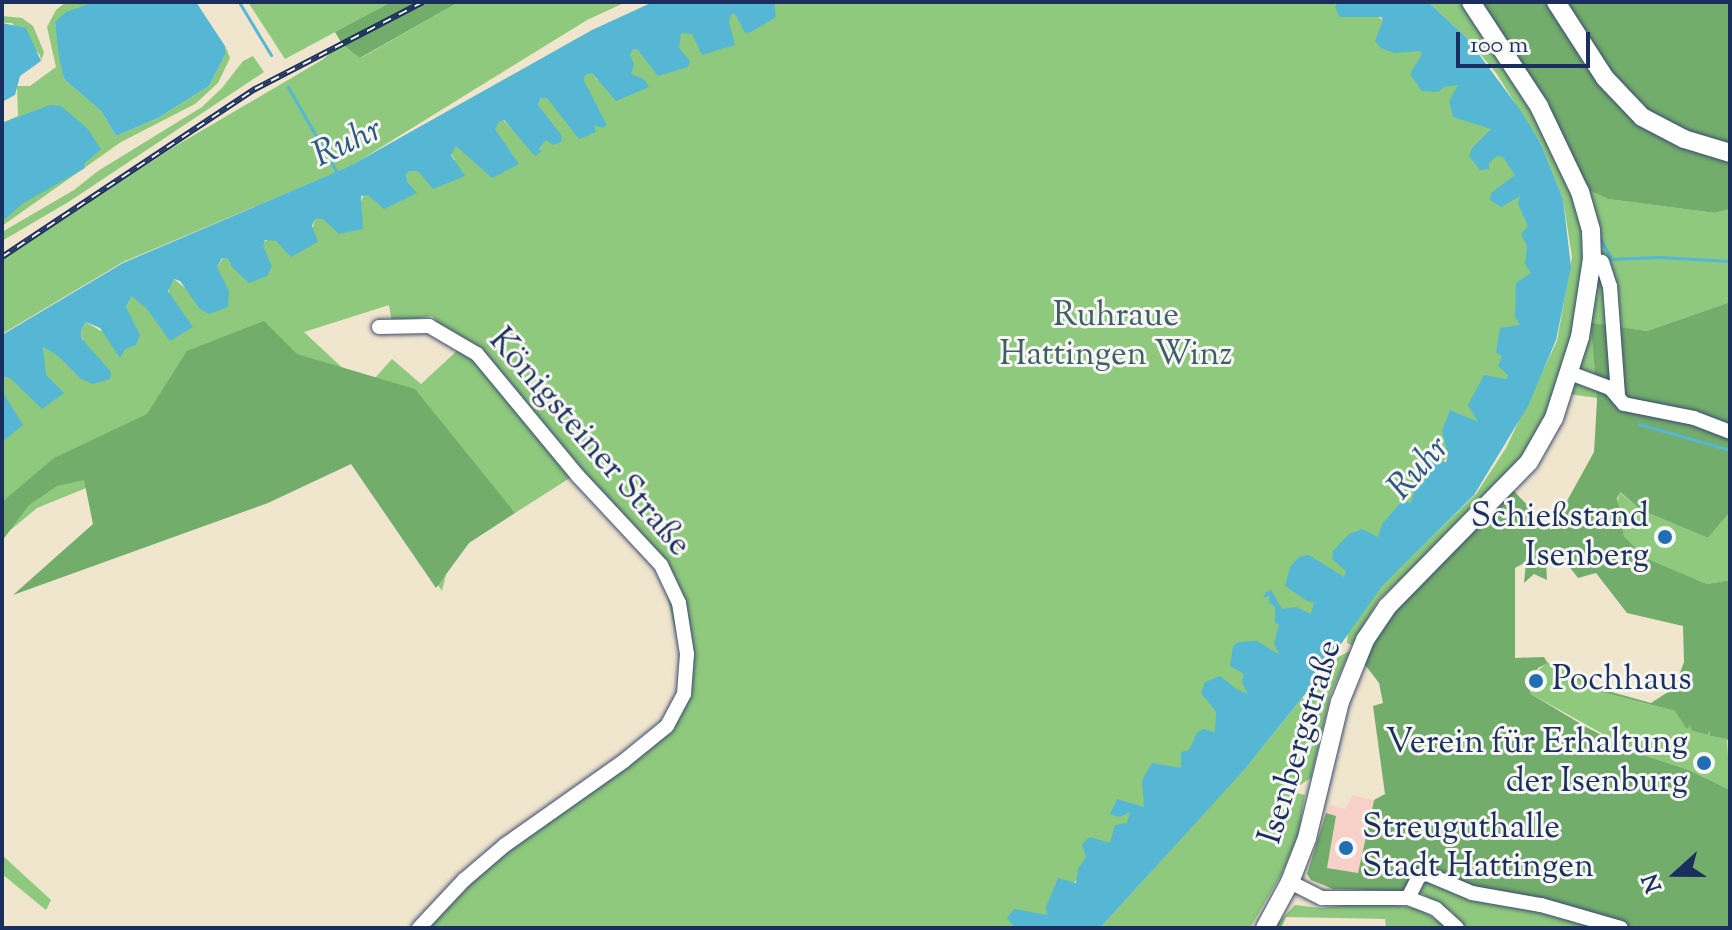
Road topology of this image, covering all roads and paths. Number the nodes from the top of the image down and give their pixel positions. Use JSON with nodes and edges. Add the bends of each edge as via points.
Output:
{"nodes":[{"id":1,"x":1471,"y":2,"type":"edge"},
{"id":2,"x":1556,"y":2,"type":"edge"},
{"id":3,"x":1730,"y":153,"type":"edge"},
{"id":4,"x":1592,"y":259,"type":"junction"},
{"id":5,"x":379,"y":327,"type":"dead end"},
{"id":6,"x":1570,"y":373,"type":"junction"},
{"id":7,"x":1618,"y":395,"type":"junction"},
{"id":8,"x":1730,"y":432,"type":"edge"},
{"id":9,"x":1290,"y":882,"type":"junction"},
{"id":10,"x":1408,"y":898,"type":"junction"},
{"id":11,"x":419,"y":928,"type":"edge"},
{"id":12,"x":1265,"y":928,"type":"edge"},
{"id":13,"x":1457,"y":928,"type":"edge"},
{"id":14,"x":1621,"y":928,"type":"edge"}],
"edges":[{"from":1,"to":4,"type":"main road","name":"Isenbergstraße","via":[[1559,144],[1589,219]]},
{"from":2,"to":3,"type":"main road","via":[[1605,78],[1635,111],[1684,139]]},
{"from":4,"to":6,"type":"main road","name":"Isenbergstraße"},
{"from":4,"to":7,"type":"street","via":[[1602,262],[1608,275]]},
{"from":5,"to":11,"type":"street","name":"Königsteiner Straße","via":[[429,326],[467,346],[488,366],[661,565],[679,603],[687,654],[684,694],[667,726],[505,845]]},
{"from":6,"to":7,"type":"street"},
{"from":6,"to":9,"type":"main road","name":"Isenbergstraße","via":[[1529,462],[1387,607],[1365,640],[1340,702],[1312,822]]},
{"from":7,"to":8,"type":"street","via":[[1624,404],[1694,418]]},
{"from":9,"to":10,"type":"street","via":[[1322,898]]},
{"from":9,"to":12,"type":"main road","name":"Isenbergstraße"},
{"from":10,"to":13,"type":"street","via":[[1436,909]]},
{"from":10,"to":14,"type":"street","via":[[1419,876],[1427,874],[1472,893],[1541,905]]}]}
